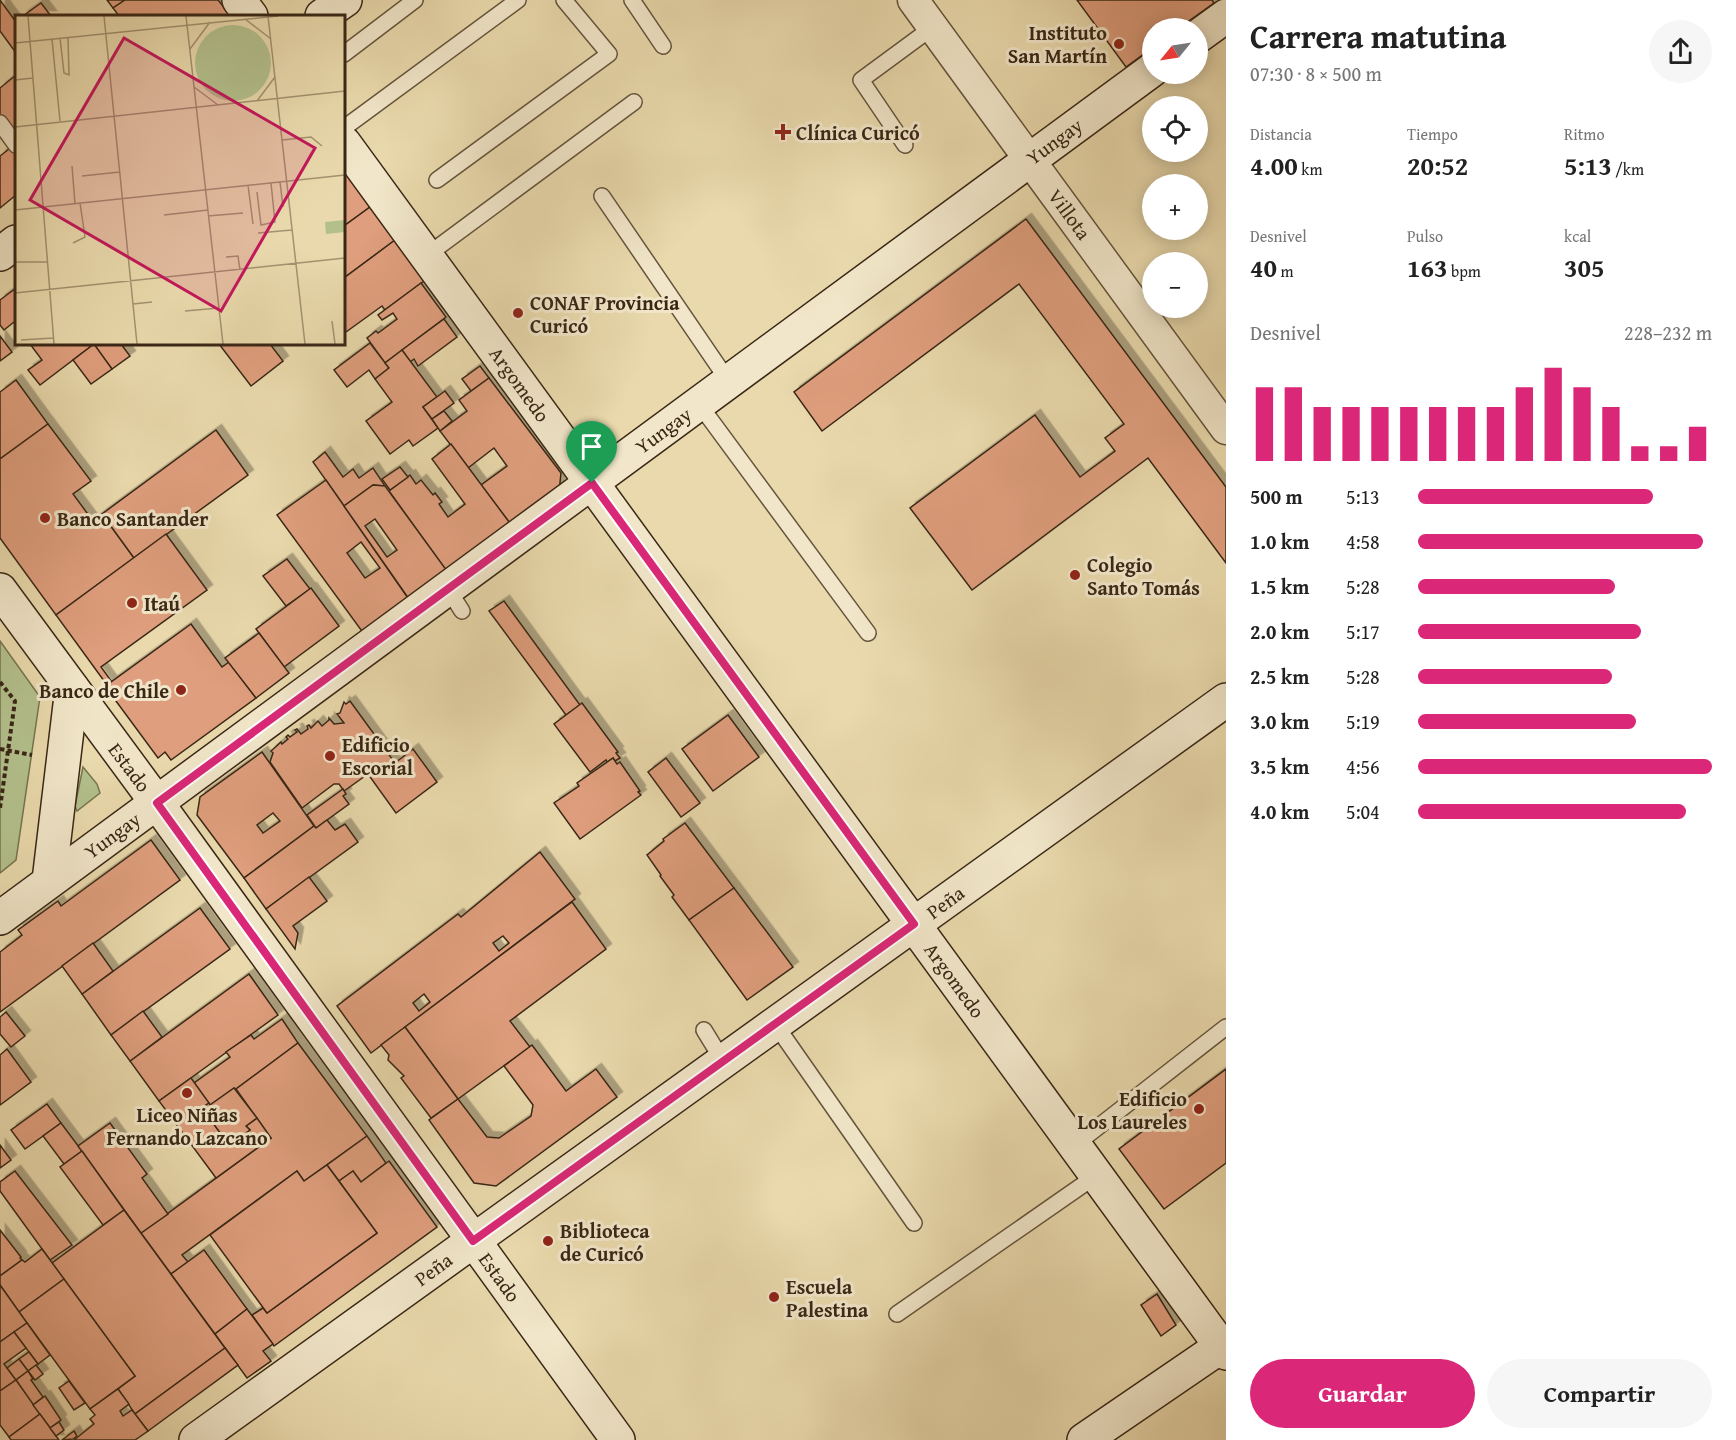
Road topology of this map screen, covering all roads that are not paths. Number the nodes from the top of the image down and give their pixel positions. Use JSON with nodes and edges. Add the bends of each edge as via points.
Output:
{"nodes":[{"id":1,"x":239,"y":0,"type":"edge"},
{"id":2,"x":345,"y":0,"type":"edge"},
{"id":3,"x":415,"y":0,"type":"edge"},
{"id":4,"x":518,"y":0,"type":"edge"},
{"id":5,"x":564,"y":0,"type":"edge"},
{"id":6,"x":632,"y":0,"type":"edge"},
{"id":7,"x":913,"y":0,"type":"edge"},
{"id":8,"x":250,"y":15,"type":"edge"},
{"id":9,"x":323,"y":15,"type":"edge"},
{"id":10,"x":933,"y":27,"type":"junction"},
{"id":11,"x":663,"y":46,"type":"dead end"},
{"id":12,"x":345,"y":53,"type":"edge"},
{"id":13,"x":1142,"y":77,"type":"edge"},
{"id":14,"x":634,"y":102,"type":"dead end"},
{"id":15,"x":0,"y":123,"type":"edge"},
{"id":16,"x":345,"y":127,"type":"edge"},
{"id":17,"x":15,"y":144,"type":"edge"},
{"id":18,"x":345,"y":144,"type":"edge"},
{"id":19,"x":905,"y":145,"type":"dead end"},
{"id":20,"x":1029,"y":159,"type":"junction"},
{"id":21,"x":437,"y":180,"type":"dead end"},
{"id":22,"x":602,"y":196,"type":"dead end"},
{"id":23,"x":15,"y":243,"type":"edge"},
{"id":24,"x":0,"y":254,"type":"edge"},
{"id":25,"x":426,"y":256,"type":"junction"},
{"id":26,"x":729,"y":382,"type":"junction"},
{"id":27,"x":699,"y":404,"type":"junction"},
{"id":28,"x":1226,"y":429,"type":"edge"},
{"id":29,"x":592,"y":483,"type":"junction"},
{"id":30,"x":0,"y":590,"type":"edge"},
{"id":31,"x":868,"y":633,"type":"dead end"},
{"id":32,"x":72,"y":688,"type":"junction"},
{"id":33,"x":1226,"y":700,"type":"edge"},
{"id":34,"x":157,"y":803,"type":"junction"},
{"id":35,"x":49,"y":881,"type":"junction"},
{"id":36,"x":0,"y":918,"type":"edge"},
{"id":37,"x":914,"y":924,"type":"junction"},
{"id":38,"x":775,"y":1024,"type":"junction"},
{"id":39,"x":1226,"y":1026,"type":"edge"},
{"id":40,"x":704,"y":1030,"type":"dead end"},
{"id":41,"x":723,"y":1061,"type":"junction"},
{"id":42,"x":1075,"y":1145,"type":"junction"},
{"id":43,"x":1097,"y":1175,"type":"junction"},
{"id":44,"x":914,"y":1223,"type":"dead end"},
{"id":45,"x":473,"y":1241,"type":"junction"},
{"id":46,"x":897,"y":1314,"type":"dead end"},
{"id":47,"x":1224,"y":1347,"type":"edge"},
{"id":48,"x":196,"y":1440,"type":"edge"},
{"id":49,"x":618,"y":1440,"type":"edge"},
{"id":50,"x":1084,"y":1440,"type":"edge"}],
"edges":[{"from":1,"to":8,"type":"street"},
{"from":2,"to":9,"type":"street"},
{"from":3,"to":12,"type":"lane"},
{"from":4,"to":16,"type":"lane"},
{"from":5,"to":21,"type":"lane","via":[[609,54]]},
{"from":6,"to":11,"type":"lane"},
{"from":7,"to":10,"type":"street","name":"Villota"},
{"from":10,"to":19,"type":"lane","via":[[861,80]]},
{"from":10,"to":20,"type":"street","name":"Villota"},
{"from":13,"to":20,"type":"street","name":"Yungay"},
{"from":14,"to":25,"type":"lane"},
{"from":15,"to":17,"type":"lane"},
{"from":18,"to":25,"type":"street","name":"Argomedo"},
{"from":20,"to":26,"type":"street","name":"Yungay"},
{"from":20,"to":28,"type":"street","name":"Villota"},
{"from":22,"to":26,"type":"lane"},
{"from":23,"to":24,"type":"street"},
{"from":25,"to":29,"type":"street","name":"Argomedo"},
{"from":26,"to":27,"type":"street","name":"Yungay"},
{"from":27,"to":29,"type":"street","name":"Yungay"},
{"from":27,"to":31,"type":"lane"},
{"from":29,"to":34,"type":"street","name":"Yungay","via":[[455,600]]},
{"from":29,"to":37,"type":"street","name":"Argomedo"},
{"from":30,"to":32,"type":"street","name":"Estado"},
{"from":32,"to":34,"type":"street","name":"Estado"},
{"from":32,"to":35,"type":"street"},
{"from":33,"to":37,"type":"street","name":"Peña"},
{"from":34,"to":35,"type":"street","name":"Yungay"},
{"from":34,"to":45,"type":"street","name":"Estado"},
{"from":35,"to":36,"type":"street","name":"Yungay"},
{"from":37,"to":38,"type":"street","name":"Peña"},
{"from":37,"to":42,"type":"street","name":"Argomedo"},
{"from":38,"to":41,"type":"street","name":"Peña"},
{"from":38,"to":44,"type":"lane"},
{"from":39,"to":42,"type":"lane"},
{"from":40,"to":41,"type":"lane"},
{"from":41,"to":45,"type":"street","name":"Peña"},
{"from":42,"to":43,"type":"street","name":"Argomedo"},
{"from":43,"to":46,"type":"lane"},
{"from":43,"to":47,"type":"street","name":"Argomedo"},
{"from":45,"to":48,"type":"street","name":"Peña"},
{"from":45,"to":49,"type":"street","name":"Estado"},
{"from":47,"to":50,"type":"street"}]}
